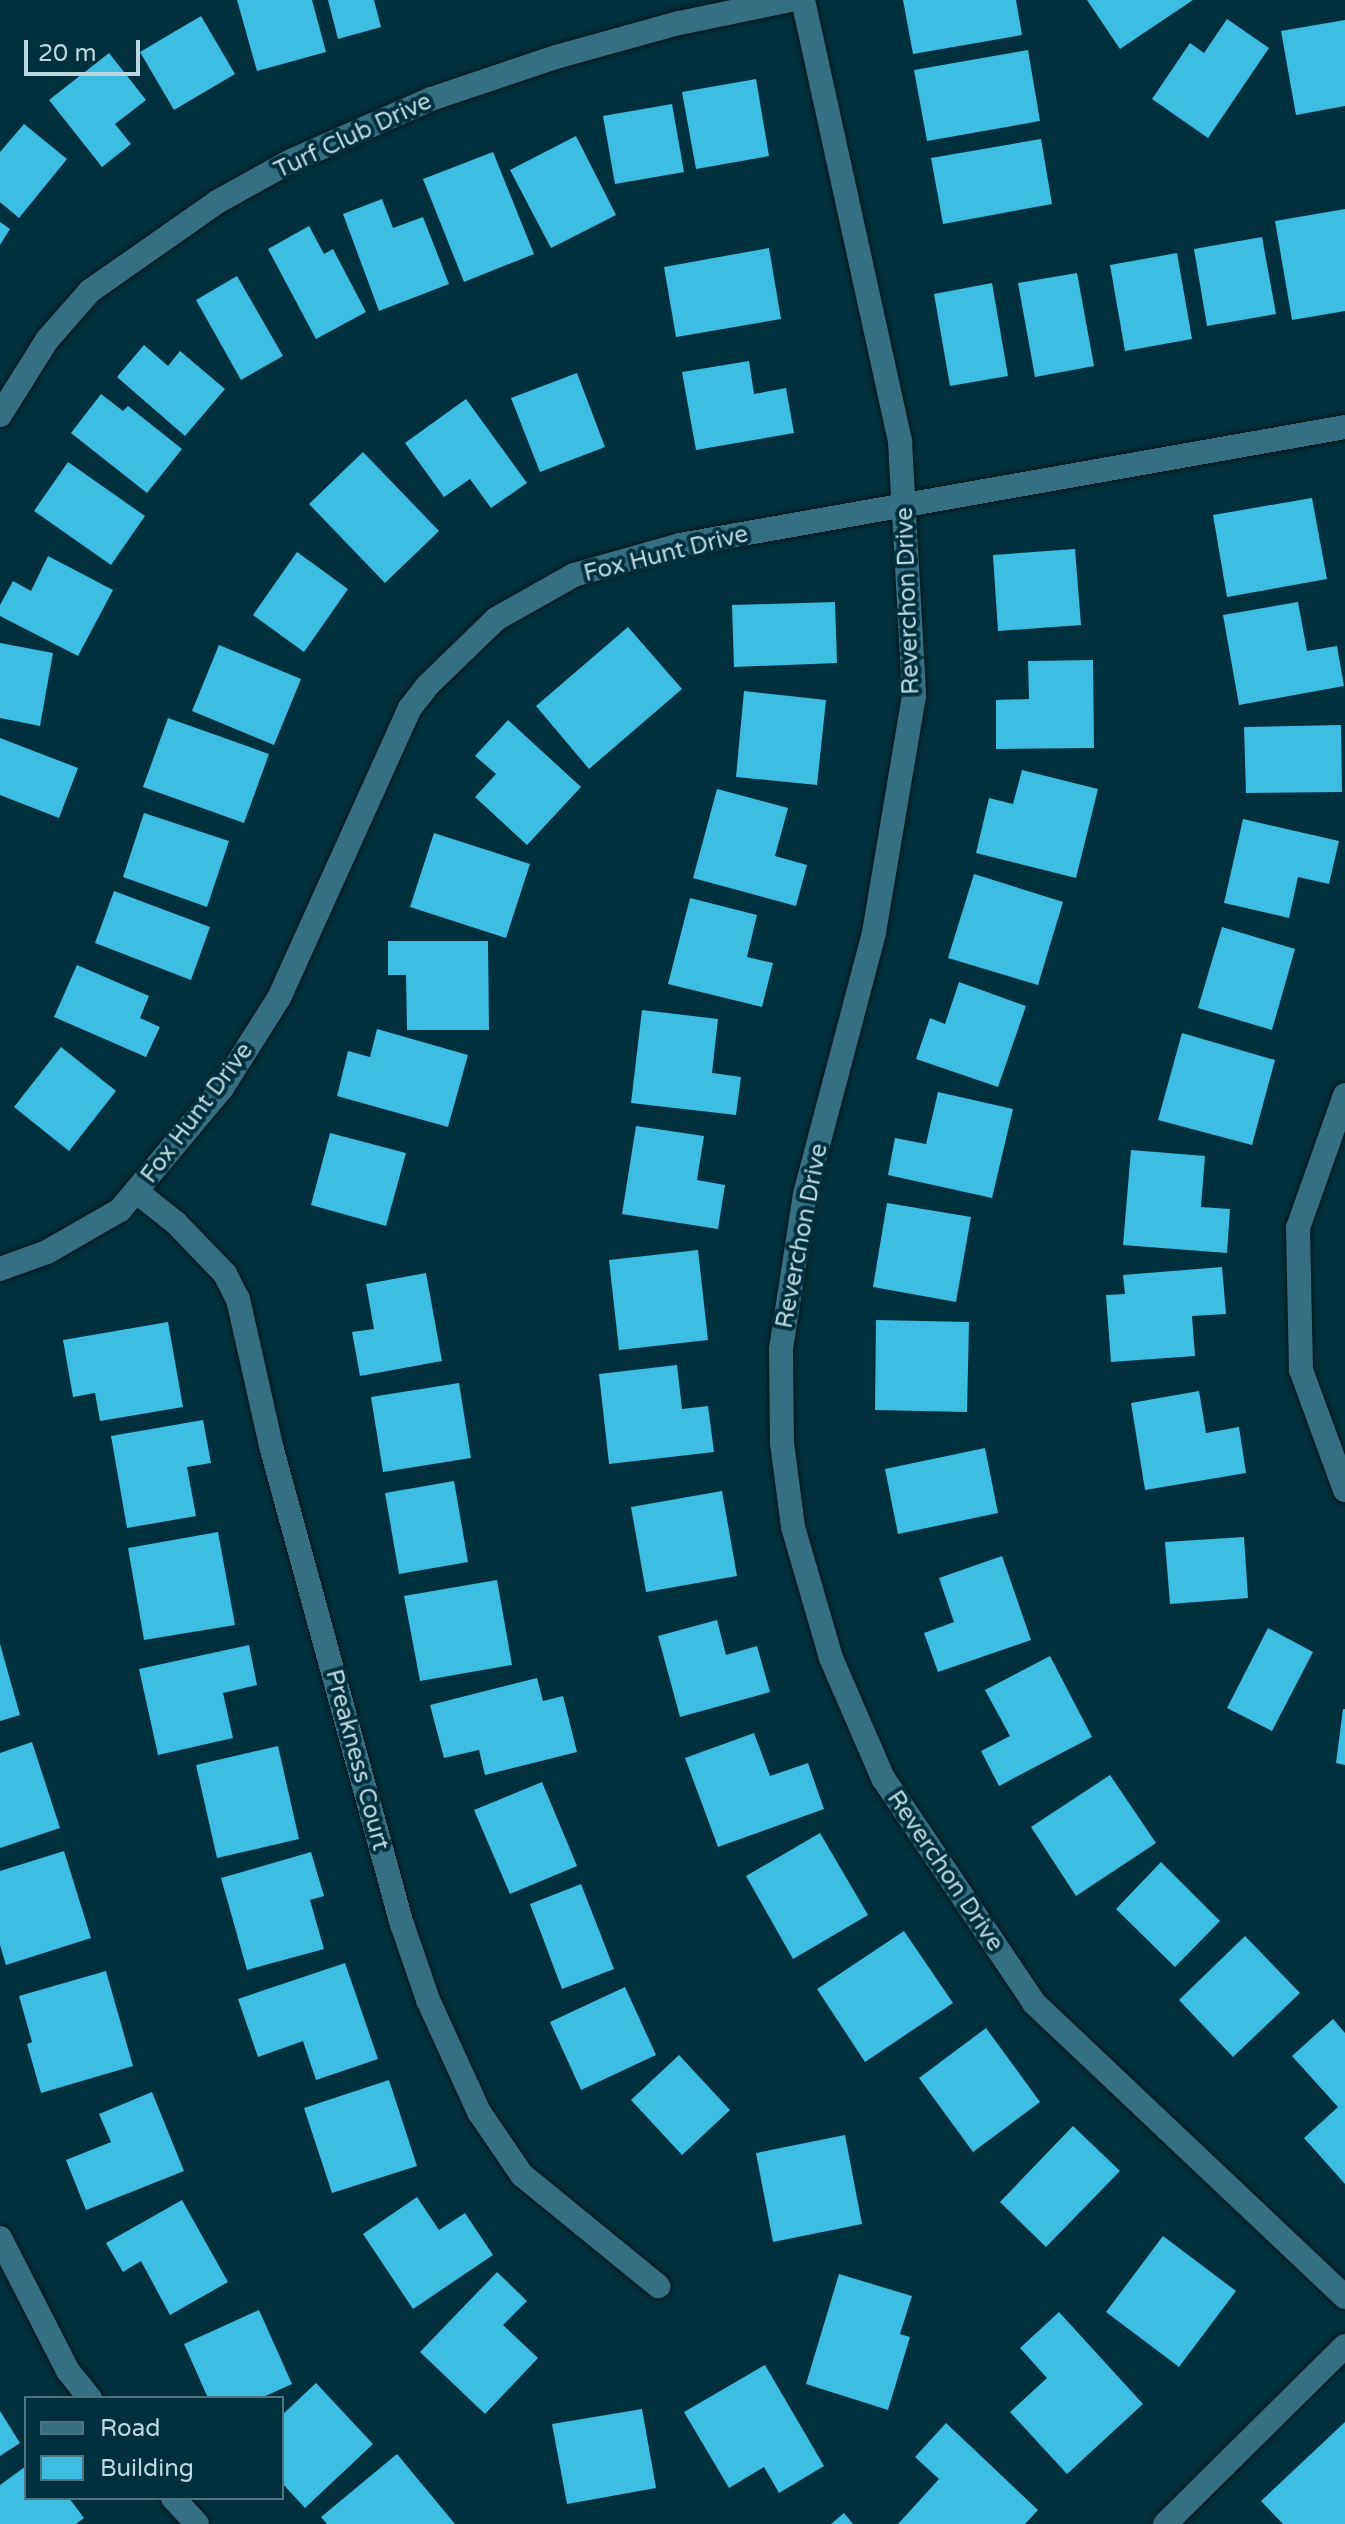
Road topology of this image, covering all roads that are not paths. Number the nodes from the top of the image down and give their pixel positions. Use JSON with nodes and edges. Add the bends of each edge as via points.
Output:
{"nodes":[{"id":1,"x":790,"y":0,"type":"edge"},
{"id":2,"x":803,"y":0,"type":"edge"},
{"id":3,"x":0,"y":415,"type":"edge"},
{"id":4,"x":1345,"y":427,"type":"edge"},
{"id":5,"x":905,"y":505,"type":"junction"},
{"id":6,"x":1345,"y":1095,"type":"edge"},
{"id":7,"x":137,"y":1192,"type":"junction"},
{"id":8,"x":0,"y":1269,"type":"edge"},
{"id":9,"x":1345,"y":1490,"type":"edge"},
{"id":10,"x":0,"y":2238,"type":"edge"},
{"id":11,"x":658,"y":2286,"type":"dead end"},
{"id":12,"x":1345,"y":2297,"type":"edge"},
{"id":13,"x":1345,"y":2346,"type":"edge"},
{"id":14,"x":88,"y":2396,"type":"edge"},
{"id":15,"x":175,"y":2500,"type":"edge"},
{"id":16,"x":197,"y":2524,"type":"edge"},
{"id":17,"x":1165,"y":2524,"type":"edge"}],
"edges":[{"from":1,"to":3,"type":"street","name":"Turf Club Drive","via":[[556,57],[431,99],[291,161],[217,202],[90,291],[47,340]]},
{"from":2,"to":5,"type":"street","name":"Reverchon Drive","via":[[900,442]]},
{"from":4,"to":5,"type":"street","name":"Fox Hunt Drive"},
{"from":5,"to":7,"type":"street","name":"Fox Hunt Drive","via":[[680,545],[574,575],[496,619],[410,708],[279,998],[222,1088]]},
{"from":5,"to":12,"type":"street","name":"Reverchon Drive","via":[[914,696],[874,933],[805,1194],[781,1349],[782,1443],[793,1527],[831,1658],[883,1778],[1034,2003]]},
{"from":6,"to":9,"type":"street","via":[[1298,1228],[1301,1370]]},
{"from":7,"to":8,"type":"street","name":"Fox Hunt Drive","via":[[120,1210],[47,1252]]},
{"from":7,"to":11,"type":"street","name":"Preakness Court","via":[[225,1274],[238,1299],[271,1446],[402,1924],[428,2000],[479,2112],[522,2175]]},
{"from":10,"to":14,"type":"street","via":[[68,2371]]},
{"from":13,"to":17,"type":"street"},
{"from":15,"to":16,"type":"street"}]}
